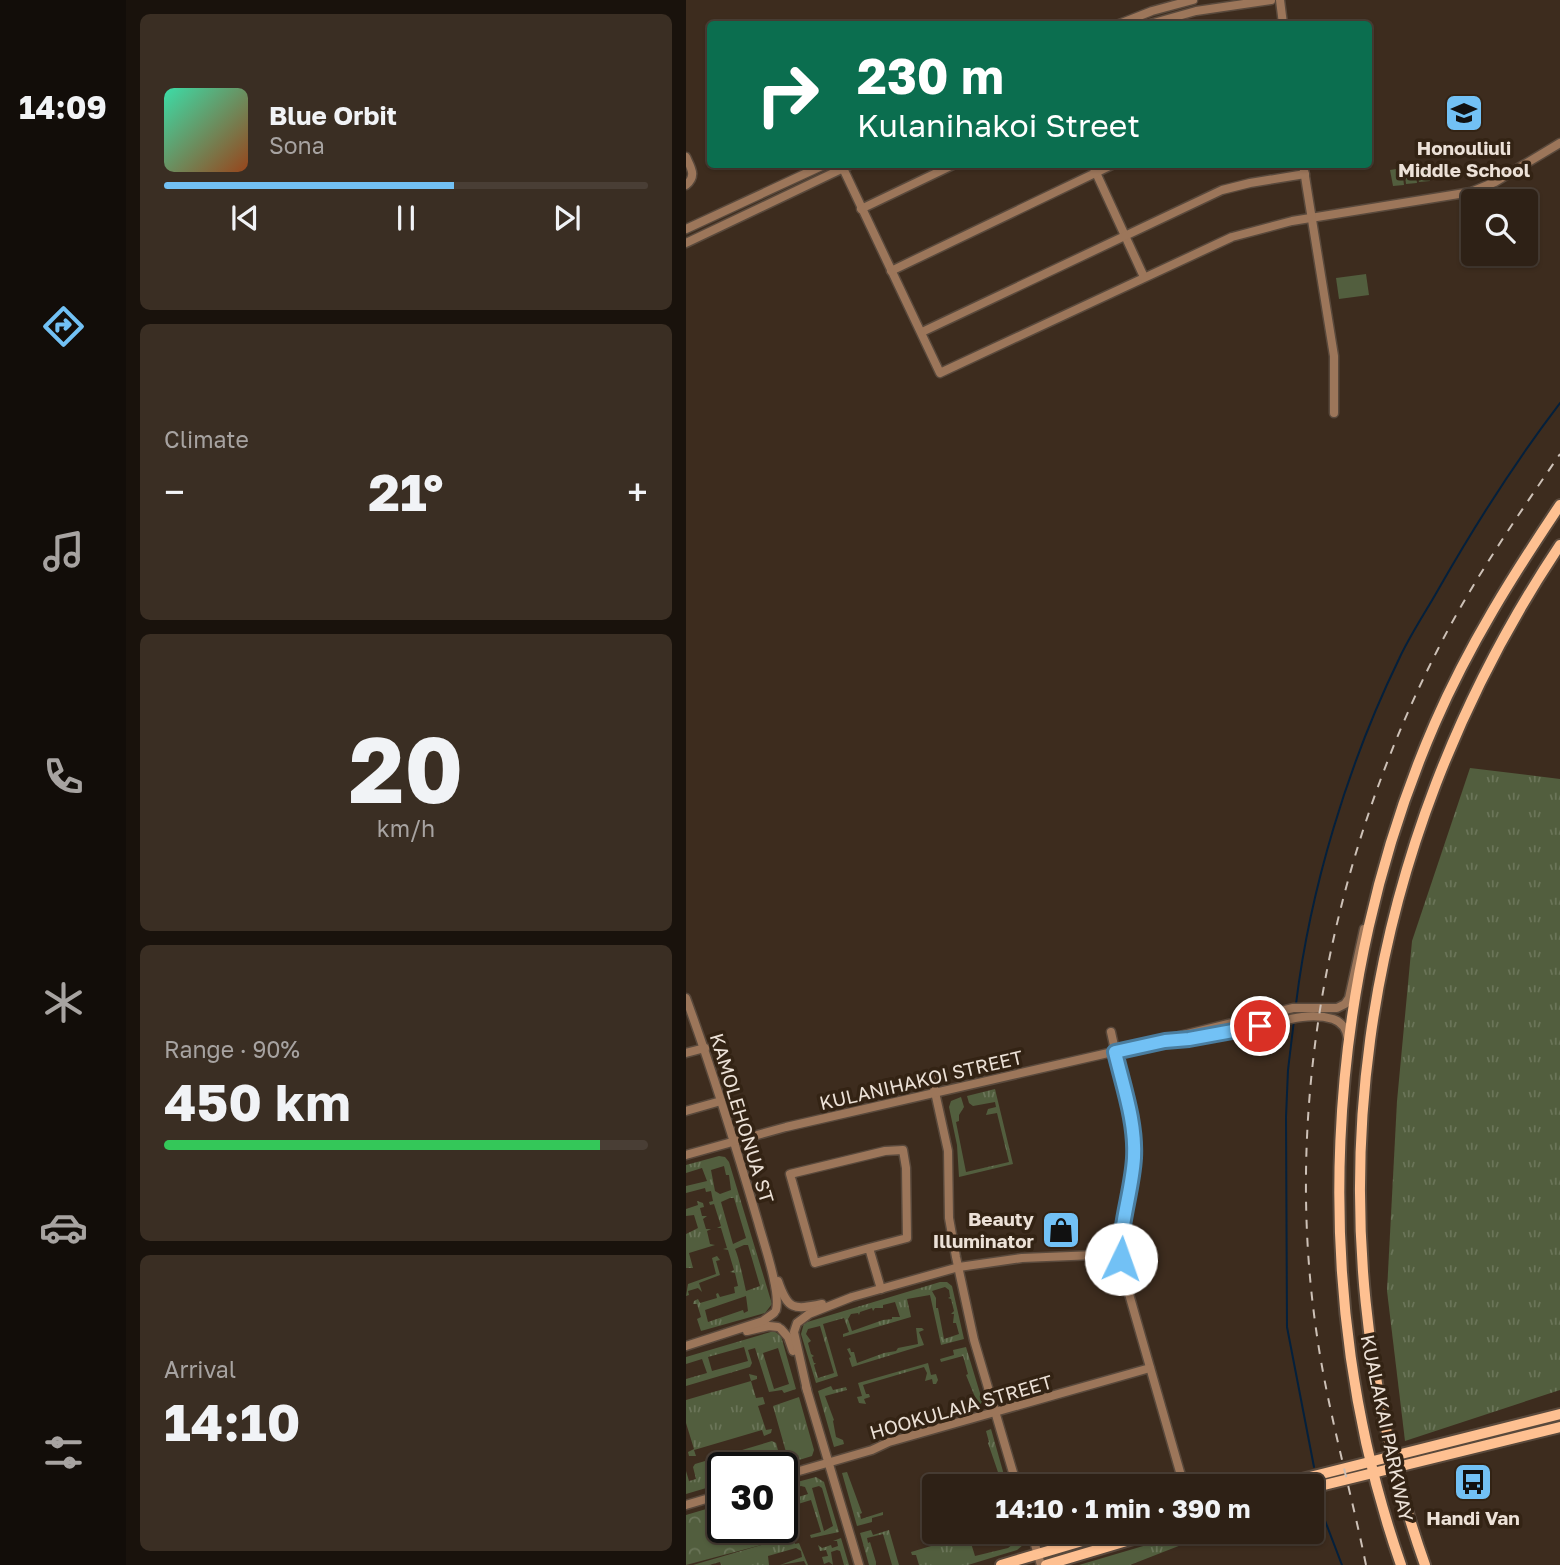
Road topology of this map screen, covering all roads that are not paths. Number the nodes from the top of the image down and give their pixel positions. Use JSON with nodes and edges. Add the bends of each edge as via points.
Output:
{"nodes":[{"id":1,"x":1193,"y":0,"type":"edge"},
{"id":2,"x":1271,"y":0,"type":"edge"},
{"id":3,"x":1280,"y":0,"type":"edge"},
{"id":4,"x":1126,"y":21,"type":"edge"},
{"id":5,"x":1161,"y":21,"type":"edge"},
{"id":6,"x":1283,"y":21,"type":"edge"},
{"id":7,"x":1560,"y":143,"type":"edge"},
{"id":8,"x":686,"y":157,"type":"edge"},
{"id":9,"x":817,"y":168,"type":"edge"},
{"id":10,"x":840,"y":168,"type":"edge"},
{"id":11,"x":842,"y":168,"type":"edge"},
{"id":12,"x":947,"y":168,"type":"edge"},
{"id":13,"x":1304,"y":168,"type":"edge"},
{"id":14,"x":1094,"y":169,"type":"edge"},
{"id":15,"x":1305,"y":174,"type":"junction"},
{"id":16,"x":686,"y":185,"type":"edge"},
{"id":17,"x":861,"y":209,"type":"junction"},
{"id":18,"x":1311,"y":218,"type":"junction"},
{"id":19,"x":686,"y":229,"type":"edge"},
{"id":20,"x":1125,"y":236,"type":"junction"},
{"id":21,"x":686,"y":243,"type":"edge"},
{"id":22,"x":891,"y":271,"type":"junction"},
{"id":23,"x":1144,"y":277,"type":"junction"},
{"id":24,"x":922,"y":332,"type":"junction"},
{"id":25,"x":1334,"y":413,"type":"dead end"},
{"id":26,"x":1560,"y":505,"type":"edge"},
{"id":27,"x":1560,"y":545,"type":"edge"},
{"id":28,"x":1378,"y":890,"type":"junction"},
{"id":29,"x":686,"y":998,"type":"edge"},
{"id":30,"x":1111,"y":1031,"type":"dead end"},
{"id":31,"x":1165,"y":1041,"type":"junction"},
{"id":32,"x":1348,"y":1047,"type":"junction"},
{"id":33,"x":705,"y":1048,"type":"junction"},
{"id":34,"x":1115,"y":1052,"type":"junction"},
{"id":35,"x":686,"y":1053,"type":"edge"},
{"id":36,"x":931,"y":1074,"type":"dead end"},
{"id":37,"x":935,"y":1093,"type":"junction"},
{"id":38,"x":721,"y":1101,"type":"junction"},
{"id":39,"x":686,"y":1111,"type":"edge"},
{"id":40,"x":734,"y":1141,"type":"junction"},
{"id":41,"x":686,"y":1155,"type":"edge"},
{"id":42,"x":765,"y":1248,"type":"junction"},
{"id":43,"x":869,"y":1248,"type":"junction"},
{"id":44,"x":1120,"y":1254,"type":"junction"},
{"id":45,"x":958,"y":1268,"type":"junction"},
{"id":46,"x":881,"y":1289,"type":"junction"},
{"id":47,"x":852,"y":1297,"type":"junction"},
{"id":48,"x":792,"y":1307,"type":"junction"},
{"id":49,"x":775,"y":1311,"type":"junction"},
{"id":50,"x":797,"y":1323,"type":"junction"},
{"id":51,"x":779,"y":1328,"type":"junction"},
{"id":52,"x":714,"y":1338,"type":"junction"},
{"id":53,"x":686,"y":1346,"type":"edge"},
{"id":54,"x":1150,"y":1368,"type":"junction"},
{"id":55,"x":807,"y":1390,"type":"junction"},
{"id":56,"x":996,"y":1413,"type":"junction"},
{"id":57,"x":1560,"y":1414,"type":"edge"},
{"id":58,"x":1560,"y":1427,"type":"edge"},
{"id":59,"x":1393,"y":1462,"type":"junction"},
{"id":60,"x":829,"y":1463,"type":"junction"},
{"id":61,"x":1374,"y":1467,"type":"junction"},
{"id":62,"x":798,"y":1472,"type":"edge"},
{"id":63,"x":1014,"y":1474,"type":"edge"},
{"id":64,"x":1181,"y":1474,"type":"edge"},
{"id":65,"x":1324,"y":1476,"type":"edge"},
{"id":66,"x":1324,"y":1484,"type":"edge"},
{"id":67,"x":707,"y":1499,"type":"edge"},
{"id":68,"x":686,"y":1505,"type":"edge"},
{"id":69,"x":1081,"y":1544,"type":"edge"},
{"id":70,"x":1117,"y":1544,"type":"edge"},
{"id":71,"x":1080,"y":1555,"type":"junction"},
{"id":72,"x":1039,"y":1560,"type":"edge"},
{"id":73,"x":859,"y":1565,"type":"edge"},
{"id":74,"x":1001,"y":1565,"type":"edge"},
{"id":75,"x":1046,"y":1565,"type":"edge"},
{"id":76,"x":1064,"y":1565,"type":"edge"},
{"id":77,"x":1401,"y":1565,"type":"edge"},
{"id":78,"x":1426,"y":1565,"type":"edge"}],
"edges":[{"from":1,"to":4,"type":"street"},
{"from":2,"to":5,"type":"street"},
{"from":3,"to":6,"type":"street"},
{"from":7,"to":18,"type":"street","via":[[1471,192]]},
{"from":8,"to":16,"type":"street","via":[[693,173]]},
{"from":9,"to":19,"type":"street"},
{"from":10,"to":21,"type":"street"},
{"from":11,"to":17,"type":"street"},
{"from":12,"to":17,"type":"street"},
{"from":13,"to":15,"type":"street"},
{"from":14,"to":20,"type":"street"},
{"from":14,"to":22,"type":"street"},
{"from":15,"to":18,"type":"street"},
{"from":15,"to":20,"type":"street","via":[[1222,190]]},
{"from":17,"to":22,"type":"street"},
{"from":18,"to":23,"type":"street","via":[[1232,237]]},
{"from":18,"to":25,"type":"street","via":[[1334,356]]},
{"from":20,"to":23,"type":"street"},
{"from":20,"to":24,"type":"street"},
{"from":22,"to":24,"type":"street"},
{"from":23,"to":24,"type":"street","via":[[940,373]]},
{"from":26,"to":28,"type":"main road","name":"KUALAKAI PARKWAY","via":[[1497,602],[1454,681],[1405,797]]},
{"from":27,"to":59,"type":"main road","name":"KUALAKAI PARKWAY","via":[[1491,660],[1451,743],[1413,846],[1380,979],[1364,1091],[1361,1221],[1373,1362]]},
{"from":28,"to":31,"type":"street","name":"KULANIHAKOI STREET","via":[[1349,998],[1339,1007],[1298,1007]]},
{"from":28,"to":32,"type":"main road","name":"KUALAKAI PARKWAY"},
{"from":29,"to":33,"type":"street","name":"KAMOLEHONUA ST"},
{"from":30,"to":34,"type":"street"},
{"from":31,"to":32,"type":"street","name":"KULANIHAKOI STREET","via":[[1301,1017],[1335,1020],[1348,1035]]},
{"from":31,"to":34,"type":"street","name":"KULANIHAKOI STREET"},
{"from":32,"to":61,"type":"main road","name":"KUALAKAI PARKWAY","via":[[1339,1171],[1343,1291]]},
{"from":33,"to":35,"type":"street"},
{"from":33,"to":38,"type":"street","name":"KAMOLEHONUA ST"},
{"from":34,"to":37,"type":"street","name":"KULANIHAKOI STREET"},
{"from":34,"to":44,"type":"street","via":[[1134,1148]]},
{"from":36,"to":37,"type":"street"},
{"from":37,"to":40,"type":"street","name":"KULANIHAKOI STREET"},
{"from":37,"to":45,"type":"street","via":[[948,1151],[949,1218]]},
{"from":38,"to":39,"type":"street"},
{"from":38,"to":40,"type":"street","name":"KAMOLEHONUA ST"},
{"from":40,"to":41,"type":"street","name":"KULANIHAKOI STREET"},
{"from":40,"to":42,"type":"street","name":"KAMOLEHONUA ST"},
{"from":42,"to":48,"type":"street","name":"KAMOLEHONUA ST","via":[[782,1294]]},
{"from":42,"to":49,"type":"street","name":"KAMOLEHONUA ST","via":[[777,1297]]},
{"from":43,"to":43,"type":"street","via":[[907,1238],[903,1150],[790,1174],[816,1263]]},
{"from":43,"to":46,"type":"street"},
{"from":44,"to":45,"type":"street","via":[[1022,1258]]},
{"from":44,"to":54,"type":"street"},
{"from":45,"to":46,"type":"street"},
{"from":45,"to":56,"type":"street"},
{"from":46,"to":47,"type":"street"},
{"from":47,"to":48,"type":"street","via":[[803,1309]]},
{"from":47,"to":50,"type":"street"},
{"from":48,"to":49,"type":"street","via":[[785,1305]]},
{"from":48,"to":50,"type":"street"},
{"from":49,"to":51,"type":"street"},
{"from":49,"to":52,"type":"street","via":[[763,1321]]},
{"from":50,"to":51,"type":"street"},
{"from":50,"to":55,"type":"street","via":[[795,1336]]},
{"from":51,"to":52,"type":"street","via":[[764,1326]]},
{"from":51,"to":55,"type":"street","via":[[789,1340]]},
{"from":52,"to":53,"type":"street"},
{"from":54,"to":56,"type":"street","name":"HOOKULAIA STREET"},
{"from":54,"to":64,"type":"street"},
{"from":55,"to":60,"type":"street"},
{"from":56,"to":60,"type":"street","name":"HOOKULAIA STREET"},
{"from":56,"to":63,"type":"street"},
{"from":57,"to":59,"type":"main road"},
{"from":58,"to":59,"type":"main road"},
{"from":59,"to":61,"type":"main road"},
{"from":59,"to":78,"type":"main road","name":"KUALAKAI PARKWAY"},
{"from":60,"to":62,"type":"street","name":"HOOKULAIA STREET"},
{"from":60,"to":73,"type":"street"},
{"from":61,"to":65,"type":"main road"},
{"from":61,"to":66,"type":"main road"},
{"from":61,"to":77,"type":"main road","name":"KUALAKAI PARKWAY"},
{"from":67,"to":68,"type":"street"},
{"from":69,"to":72,"type":"main road"},
{"from":70,"to":71,"type":"main road"},
{"from":71,"to":75,"type":"main road"},
{"from":71,"to":76,"type":"main road"},
{"from":72,"to":74,"type":"main road"}]}
